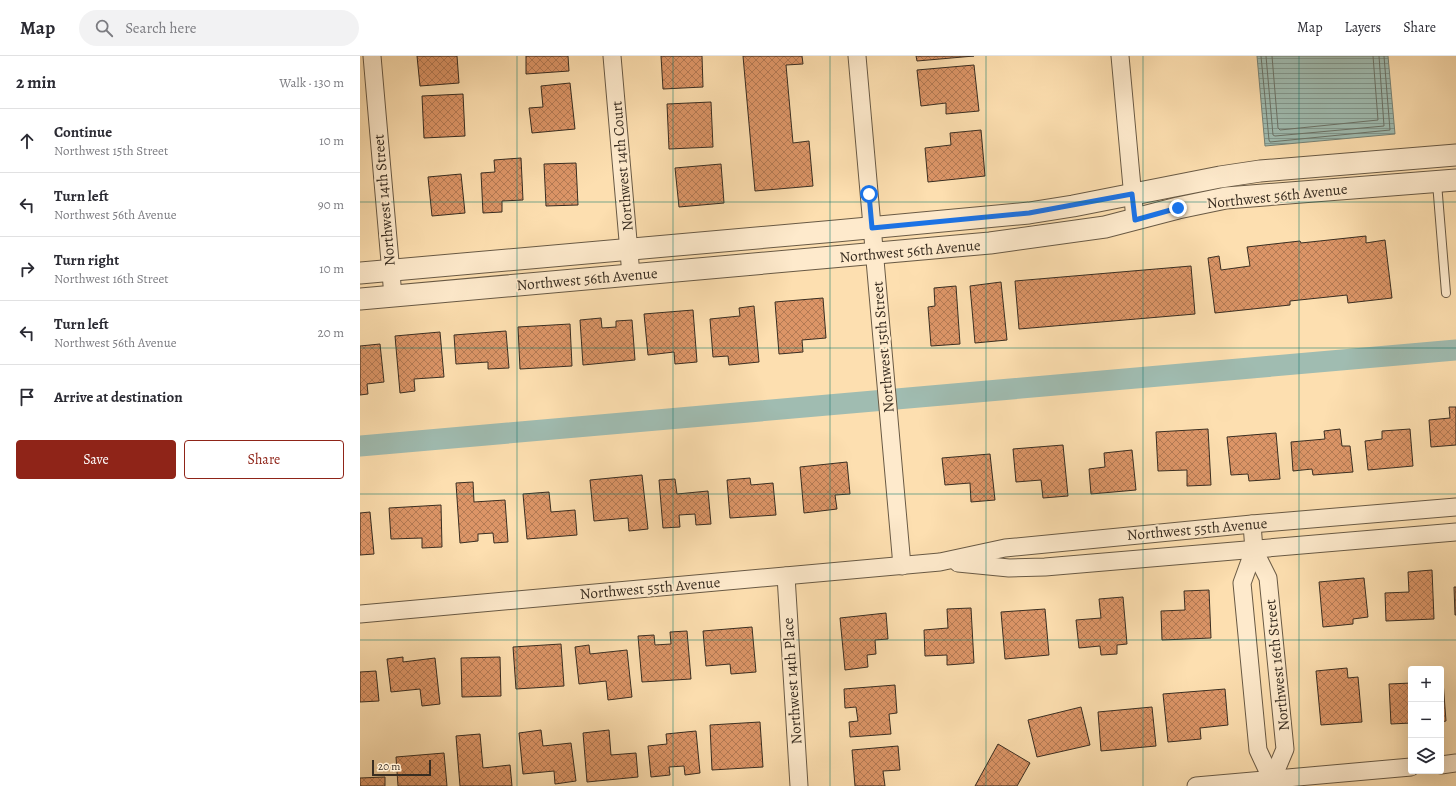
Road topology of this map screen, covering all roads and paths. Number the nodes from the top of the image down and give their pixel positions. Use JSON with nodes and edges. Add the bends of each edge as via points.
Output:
{"nodes":[{"id":1,"x":372,"y":56,"type":"edge"},
{"id":2,"x":612,"y":56,"type":"edge"},
{"id":3,"x":857,"y":56,"type":"edge"},
{"id":4,"x":1120,"y":56,"type":"edge"},
{"id":5,"x":1456,"y":155,"type":"edge"},
{"id":6,"x":1446,"y":181,"type":"edge"},
{"id":7,"x":1132,"y":194,"type":"junction"},
{"id":8,"x":1135,"y":220,"type":"junction"},
{"id":9,"x":872,"y":228,"type":"junction"},
{"id":10,"x":629,"y":249,"type":"junction"},
{"id":11,"x":874,"y":254,"type":"junction"},
{"id":12,"x":390,"y":270,"type":"junction"},
{"id":13,"x":360,"y":273,"type":"edge"},
{"id":14,"x":632,"y":275,"type":"junction"},
{"id":15,"x":1446,"y":293,"type":"dead end"},
{"id":16,"x":393,"y":296,"type":"junction"},
{"id":17,"x":360,"y":299,"type":"edge"},
{"id":18,"x":1456,"y":507,"type":"edge"},
{"id":19,"x":1252,"y":524,"type":"junction"},
{"id":20,"x":1456,"y":532,"type":"edge"},
{"id":21,"x":1254,"y":550,"type":"junction"},
{"id":22,"x":940,"y":562,"type":"junction"},
{"id":23,"x":902,"y":566,"type":"junction"},
{"id":24,"x":786,"y":576,"type":"junction"},
{"id":25,"x":360,"y":614,"type":"edge"},
{"id":26,"x":1456,"y":763,"type":"edge"},
{"id":27,"x":1444,"y":764,"type":"edge"},
{"id":28,"x":1408,"y":767,"type":"edge"},
{"id":29,"x":1272,"y":783,"type":"edge"},
{"id":30,"x":799,"y":786,"type":"edge"},
{"id":31,"x":1196,"y":786,"type":"edge"}],
"edges":[{"from":1,"to":12,"type":"street","name":"Northwest 14th Street"},
{"from":2,"to":10,"type":"street","name":"Northwest 14th Court"},
{"from":3,"to":9,"type":"street","name":"Northwest 15th Street"},
{"from":4,"to":7,"type":"street"},
{"from":5,"to":7,"type":"street","name":"Northwest 56th Avenue","via":[[1260,171]]},
{"from":6,"to":8,"type":"street","name":"Northwest 56th Avenue","via":[[1226,198]]},
{"from":6,"to":15,"type":"lane"},
{"from":7,"to":8,"type":"street"},
{"from":7,"to":9,"type":"street","name":"Northwest 56th Avenue","via":[[1029,213]]},
{"from":8,"to":11,"type":"street","name":"Northwest 56th Avenue","via":[[1105,228],[1020,240]]},
{"from":9,"to":10,"type":"street","name":"Northwest 56th Avenue"},
{"from":9,"to":11,"type":"street","name":"Northwest 15th Street"},
{"from":10,"to":12,"type":"street","name":"Northwest 56th Avenue"},
{"from":10,"to":14,"type":"street","name":"Northwest 14th Court"},
{"from":11,"to":14,"type":"street","name":"Northwest 56th Avenue"},
{"from":11,"to":23,"type":"street","name":"Northwest 15th Street"},
{"from":12,"to":13,"type":"street","name":"Northwest 56th Avenue"},
{"from":12,"to":16,"type":"street","name":"Northwest 14th Street"},
{"from":14,"to":16,"type":"street","name":"Northwest 56th Avenue"},
{"from":16,"to":17,"type":"street","name":"Northwest 56th Avenue"},
{"from":18,"to":19,"type":"street","name":"Northwest 55th Avenue"},
{"from":19,"to":21,"type":"street","name":"Northwest 16th Street"},
{"from":19,"to":22,"type":"street","name":"Northwest 55th Avenue","via":[[1004,548]]},
{"from":20,"to":21,"type":"street","name":"Northwest 55th Avenue"},
{"from":21,"to":22,"type":"street","name":"Northwest 55th Avenue","via":[[1045,567],[1009,568]]},
{"from":21,"to":29,"type":"street","name":"Northwest 16th Street","via":[[1242,583],[1258,750]]},
{"from":21,"to":29,"type":"street","name":"Northwest 16th Street","via":[[1268,578],[1285,749]]},
{"from":22,"to":23,"type":"street","name":"Northwest 55th Avenue"},
{"from":23,"to":24,"type":"street","name":"Northwest 55th Avenue"},
{"from":24,"to":25,"type":"street","name":"Northwest 55th Avenue"},
{"from":24,"to":30,"type":"street","name":"Northwest 14th Place"},
{"from":26,"to":27,"type":"street"},
{"from":28,"to":29,"type":"street"},
{"from":29,"to":31,"type":"street"}]}
